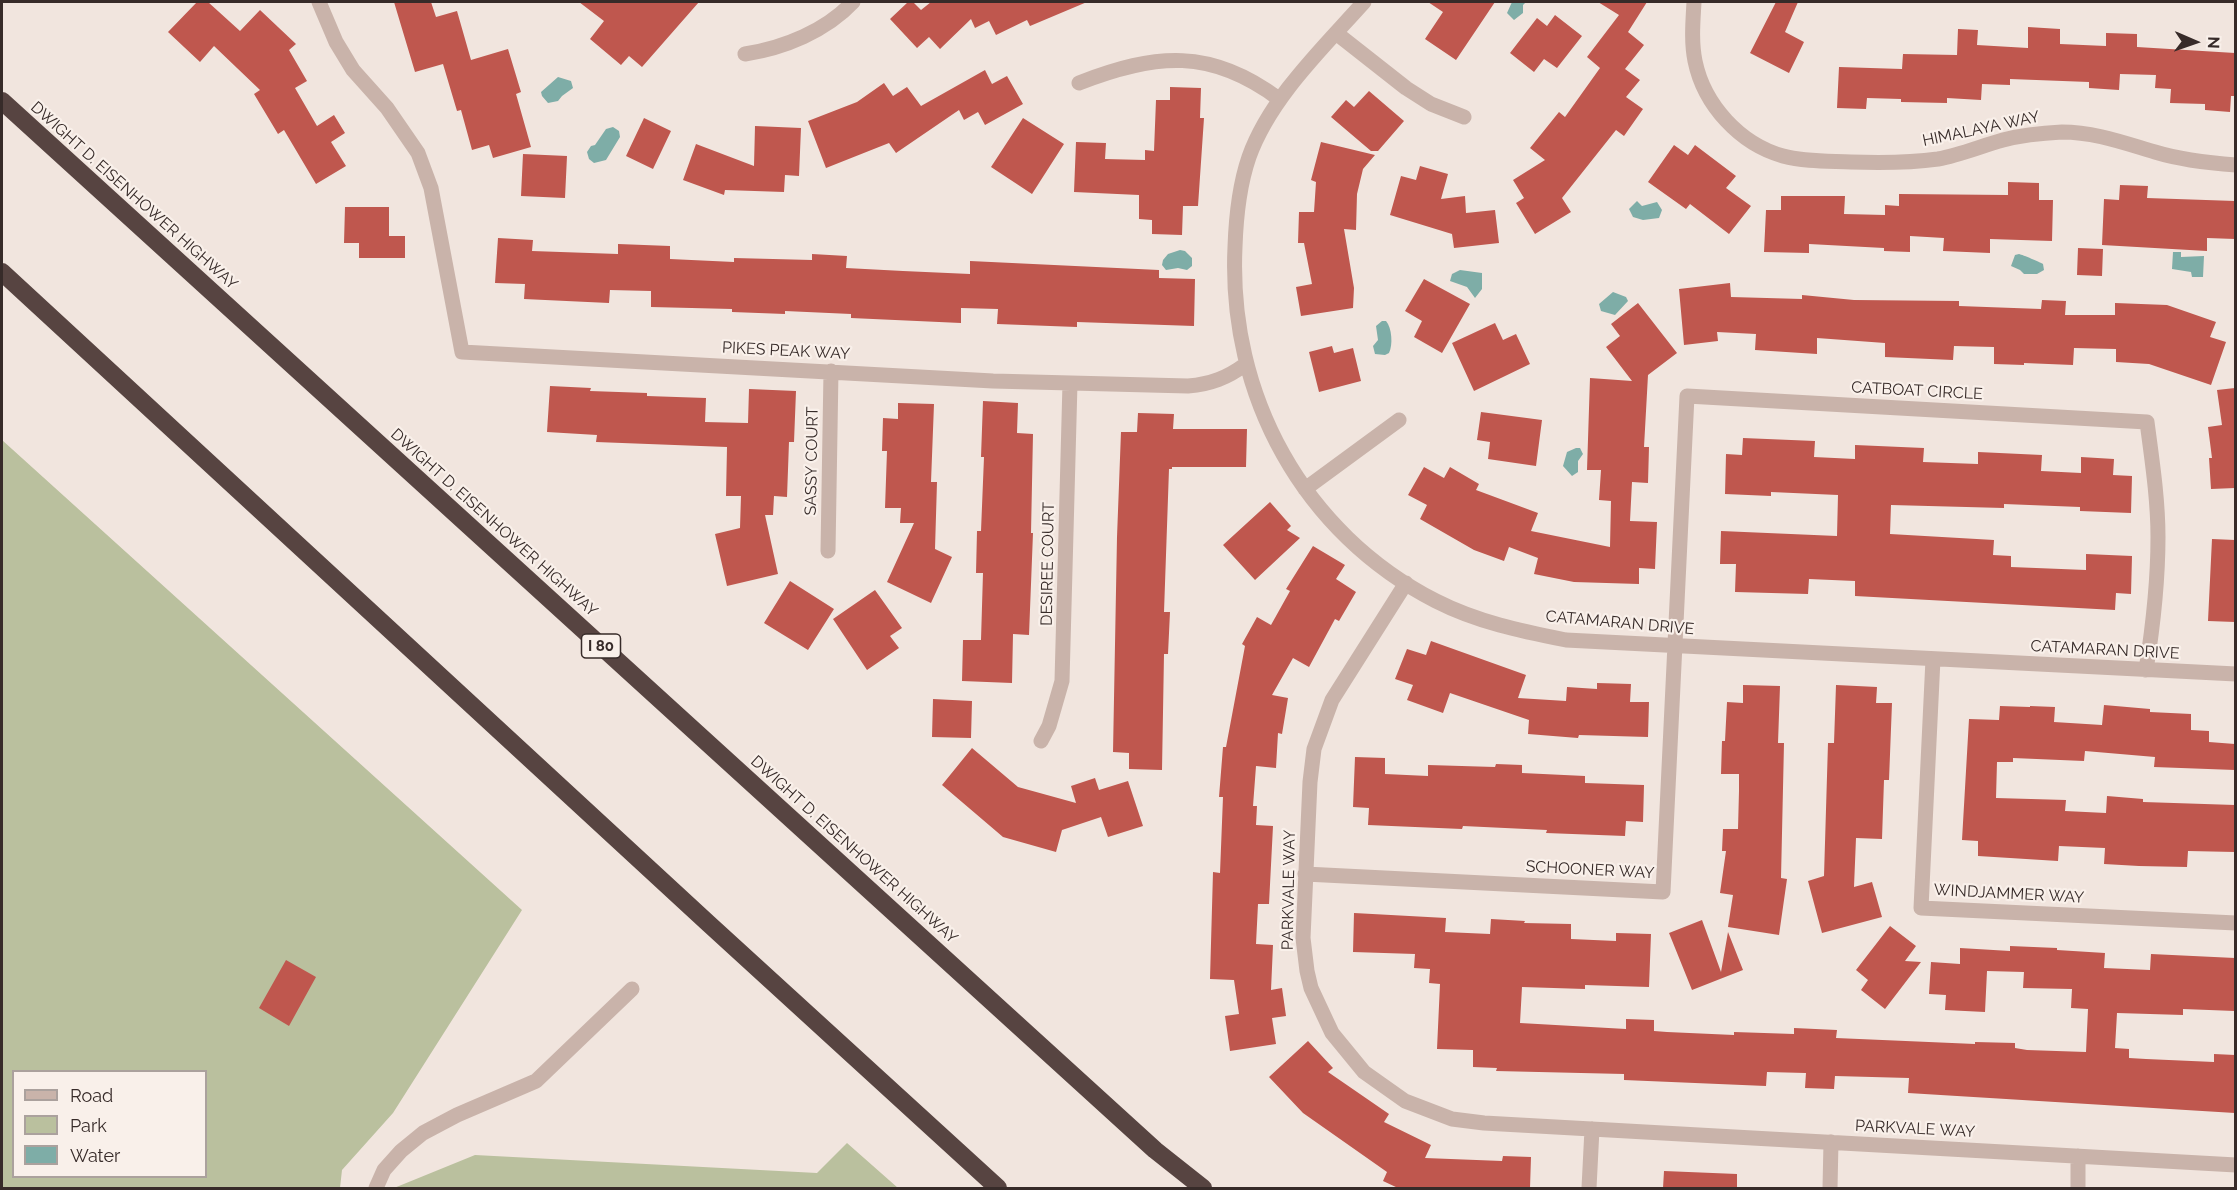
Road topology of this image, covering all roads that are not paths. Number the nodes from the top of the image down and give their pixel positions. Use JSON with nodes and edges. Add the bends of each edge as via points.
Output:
{"nodes":[{"id":1,"x":319,"y":2,"type":"edge"},
{"id":2,"x":853,"y":2,"type":"edge"},
{"id":3,"x":1364,"y":2,"type":"edge"},
{"id":4,"x":1694,"y":2,"type":"edge"},
{"id":5,"x":1336,"y":33,"type":"junction"},
{"id":6,"x":745,"y":54,"type":"dead end"},
{"id":7,"x":1079,"y":82,"type":"dead end"},
{"id":8,"x":1279,"y":99,"type":"junction"},
{"id":9,"x":2,"y":101,"type":"edge"},
{"id":10,"x":1464,"y":117,"type":"dead end"},
{"id":11,"x":2235,"y":165,"type":"edge"},
{"id":12,"x":2,"y":272,"type":"edge"},
{"id":13,"x":1246,"y":364,"type":"junction"},
{"id":14,"x":831,"y":371,"type":"junction"},
{"id":15,"x":1070,"y":383,"type":"junction"},
{"id":16,"x":1400,"y":420,"type":"dead end"},
{"id":17,"x":1305,"y":489,"type":"junction"},
{"id":18,"x":828,"y":551,"type":"dead end"},
{"id":19,"x":1406,"y":583,"type":"junction"},
{"id":20,"x":1675,"y":646,"type":"junction"},
{"id":21,"x":1932,"y":659,"type":"junction"},
{"id":22,"x":2146,"y":670,"type":"junction"},
{"id":23,"x":2235,"y":674,"type":"edge"},
{"id":24,"x":1041,"y":741,"type":"dead end"},
{"id":25,"x":1305,"y":874,"type":"junction"},
{"id":26,"x":2235,"y":923,"type":"edge"},
{"id":27,"x":632,"y":989,"type":"dead end"},
{"id":28,"x":1592,"y":1129,"type":"junction"},
{"id":29,"x":1832,"y":1142,"type":"junction"},
{"id":30,"x":2078,"y":1156,"type":"junction"},
{"id":31,"x":2235,"y":1165,"type":"edge"},
{"id":32,"x":376,"y":1188,"type":"edge"},
{"id":33,"x":999,"y":1188,"type":"edge"},
{"id":34,"x":1203,"y":1188,"type":"edge"},
{"id":35,"x":1589,"y":1188,"type":"edge"},
{"id":36,"x":1830,"y":1188,"type":"edge"},
{"id":37,"x":2078,"y":1188,"type":"edge"}],
"edges":[{"from":1,"to":14,"type":"street","name":"PIKES PEAK WAY","via":[[353,70],[387,108],[413,146],[431,188],[462,352]]},
{"from":2,"to":6,"type":"street","via":[[820,27],[791,42]]},
{"from":3,"to":5,"type":"street","name":"CATAMARAN DRIVE"},
{"from":4,"to":11,"type":"street","name":"HIMALAYA WAY","via":[[1695,60],[1712,102],[1743,136],[1784,156],[1814,161],[1900,163],[1955,155],[2005,139],[2066,132],[2096,135],[2187,160]]},
{"from":5,"to":8,"type":"street","name":"CATAMARAN DRIVE"},
{"from":5,"to":10,"type":"street","via":[[1406,88],[1431,104]]},
{"from":7,"to":8,"type":"street","via":[[1146,62],[1179,60],[1213,64],[1244,76]]},
{"from":8,"to":13,"type":"street","name":"CATAMARAN DRIVE","via":[[1249,157],[1236,224],[1236,308]]},
{"from":9,"to":34,"type":"highway","name":"DWIGHT D. EISENHOWER HIGHWAY","number":"I 80","via":[[1147,1142]]},
{"from":12,"to":33,"type":"highway"},
{"from":13,"to":15,"type":"street","name":"PIKES PEAK WAY","via":[[1203,385]]},
{"from":13,"to":17,"type":"street","name":"CATAMARAN DRIVE","via":[[1274,438]]},
{"from":14,"to":15,"type":"street","name":"PIKES PEAK WAY"},
{"from":14,"to":18,"type":"street","name":"SASSY COURT"},
{"from":15,"to":24,"type":"street","name":"DESIREE COURT","via":[[1063,672],[1059,697]]},
{"from":16,"to":17,"type":"street"},
{"from":17,"to":19,"type":"street","name":"CATAMARAN DRIVE","via":[[1356,546]]},
{"from":19,"to":20,"type":"street","name":"CATAMARAN DRIVE","via":[[1454,609],[1509,629],[1566,640]]},
{"from":19,"to":25,"type":"street","name":"PARKVALE WAY","via":[[1332,700],[1319,732],[1310,782]]},
{"from":20,"to":21,"type":"street","name":"CATAMARAN DRIVE"},
{"from":20,"to":22,"type":"street","name":"CATBOAT CIRCLE","via":[[1687,396],[2147,422],[2158,535]]},
{"from":20,"to":25,"type":"street","name":"SCHOONER WAY","via":[[1663,892]]},
{"from":21,"to":22,"type":"street","name":"CATAMARAN DRIVE"},
{"from":21,"to":26,"type":"street","name":"WINDJAMMER WAY","via":[[1921,908]]},
{"from":22,"to":23,"type":"street","name":"CATAMARAN DRIVE"},
{"from":25,"to":28,"type":"street","name":"PARKVALE WAY","via":[[1303,938],[1311,988],[1332,1033],[1364,1072],[1405,1101],[1452,1119]]},
{"from":27,"to":32,"type":"street","via":[[536,1081],[437,1125],[415,1139],[384,1170]]},
{"from":28,"to":29,"type":"street","name":"PARKVALE WAY"},
{"from":28,"to":35,"type":"street"},
{"from":29,"to":30,"type":"street","name":"PARKVALE WAY"},
{"from":29,"to":36,"type":"street"},
{"from":30,"to":31,"type":"street","name":"PARKVALE WAY"},
{"from":30,"to":37,"type":"street"}]}
